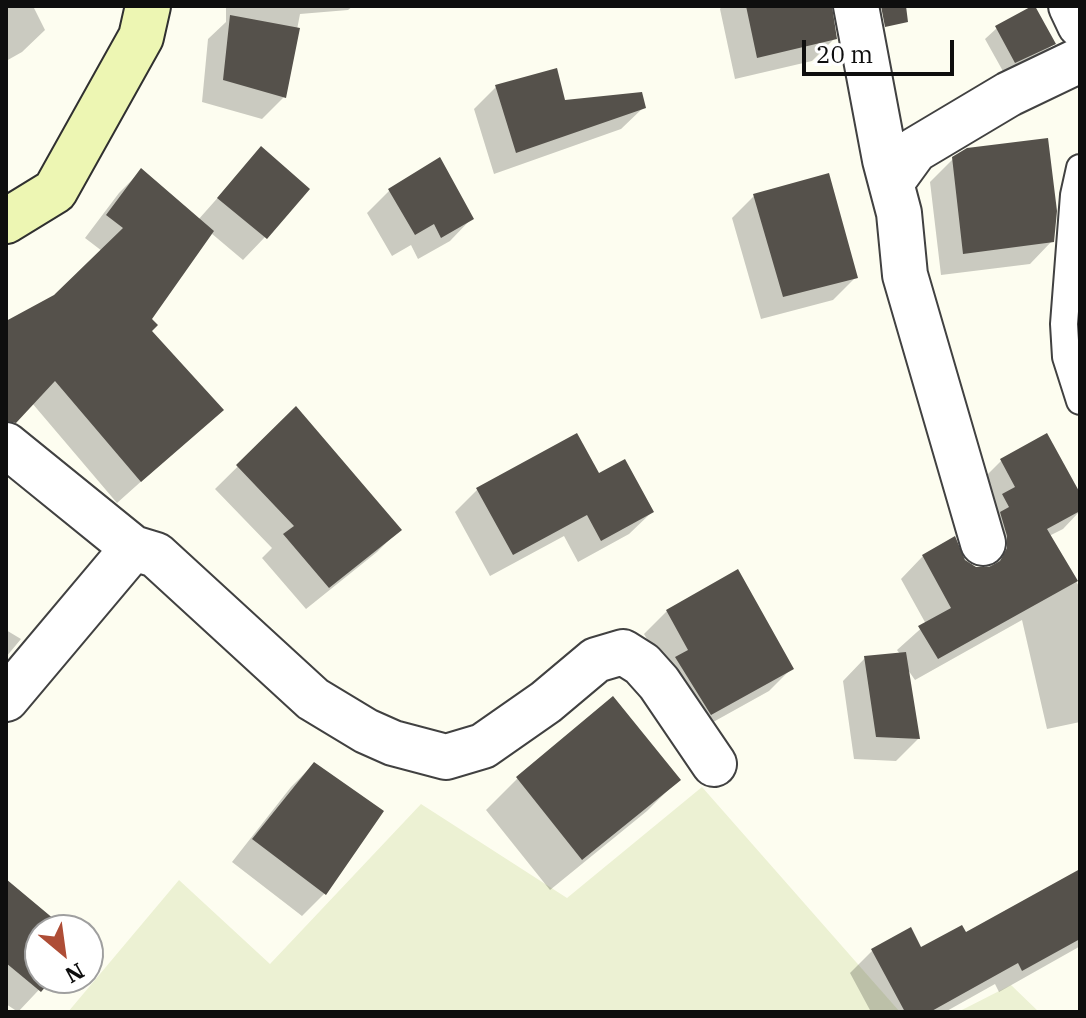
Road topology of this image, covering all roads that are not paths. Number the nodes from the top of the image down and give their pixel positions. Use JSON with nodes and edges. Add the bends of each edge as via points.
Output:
{"nodes":[{"id":1,"x":148,"y":6,"type":"edge"},
{"id":2,"x":856,"y":6,"type":"edge"},
{"id":3,"x":1071,"y":6,"type":"edge"},
{"id":4,"x":1080,"y":25,"type":"edge"},
{"id":5,"x":1080,"y":60,"type":"edge"},
{"id":6,"x":1080,"y":168,"type":"edge"},
{"id":7,"x":891,"y":183,"type":"junction"},
{"id":8,"x":6,"y":221,"type":"edge"},
{"id":9,"x":1080,"y":401,"type":"edge"},
{"id":10,"x":6,"y":445,"type":"edge"},
{"id":11,"x":983,"y":543,"type":"dead end"},
{"id":12,"x":133,"y":548,"type":"junction"},
{"id":13,"x":6,"y":699,"type":"edge"},
{"id":14,"x":714,"y":764,"type":"dead end"}],
"edges":[{"from":1,"to":8,"type":"main road","via":[[141,37],[55,191]]},
{"from":2,"to":7,"type":"street"},
{"from":3,"to":4,"type":"street"},
{"from":5,"to":7,"type":"street","via":[[1009,94],[915,150]]},
{"from":6,"to":9,"type":"lane","via":[[1064,324],[1066,357]]},
{"from":7,"to":11,"type":"street","via":[[912,307]]},
{"from":10,"to":12,"type":"street"},
{"from":12,"to":13,"type":"street"},
{"from":12,"to":14,"type":"street","via":[[156,555],[313,699],[393,743],[446,757],[483,746],[596,660],[623,652],[659,683]]}]}
